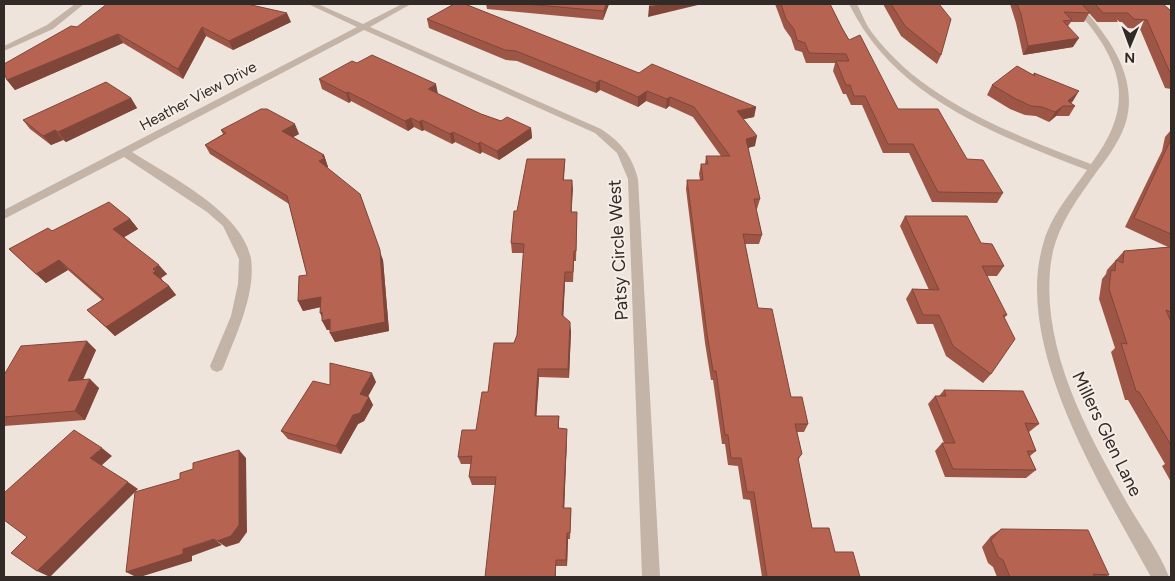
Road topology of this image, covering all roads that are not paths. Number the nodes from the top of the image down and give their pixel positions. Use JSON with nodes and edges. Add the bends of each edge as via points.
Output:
{"nodes":[{"id":1,"x":80,"y":4,"type":"edge"},
{"id":2,"x":312,"y":4,"type":"edge"},
{"id":3,"x":407,"y":4,"type":"edge"},
{"id":4,"x":853,"y":4,"type":"edge"},
{"id":5,"x":1075,"y":4,"type":"edge"},
{"id":6,"x":364,"y":26,"type":"junction"},
{"id":7,"x":4,"y":49,"type":"edge"},
{"id":8,"x":124,"y":152,"type":"junction"},
{"id":9,"x":1094,"y":168,"type":"junction"},
{"id":10,"x":4,"y":215,"type":"edge"},
{"id":11,"x":217,"y":366,"type":"dead end"},
{"id":12,"x":651,"y":577,"type":"edge"},
{"id":13,"x":1160,"y":577,"type":"edge"}],
"edges":[{"from":1,"to":7,"type":"street","via":[[50,27]]},
{"from":2,"to":6,"type":"street","name":"Patsy Circle West"},
{"from":3,"to":6,"type":"street","name":"Heather View Drive"},
{"from":4,"to":9,"type":"street","via":[[882,50],[924,87],[987,124]]},
{"from":5,"to":9,"type":"street","name":"Millers Glen Lane","via":[[1109,47],[1124,93],[1122,117],[1112,142]]},
{"from":6,"to":8,"type":"street","name":"Heather View Drive"},
{"from":6,"to":12,"type":"street","name":"Patsy Circle West","via":[[598,131],[626,155],[633,179]]},
{"from":8,"to":10,"type":"street","name":"Heather View Drive"},
{"from":8,"to":11,"type":"street","via":[[211,209],[227,223],[237,240],[245,259],[244,284],[237,316]]},
{"from":9,"to":13,"type":"street","name":"Millers Glen Lane","via":[[1055,225],[1046,250],[1042,290],[1046,327],[1055,365],[1075,414]]}]}
